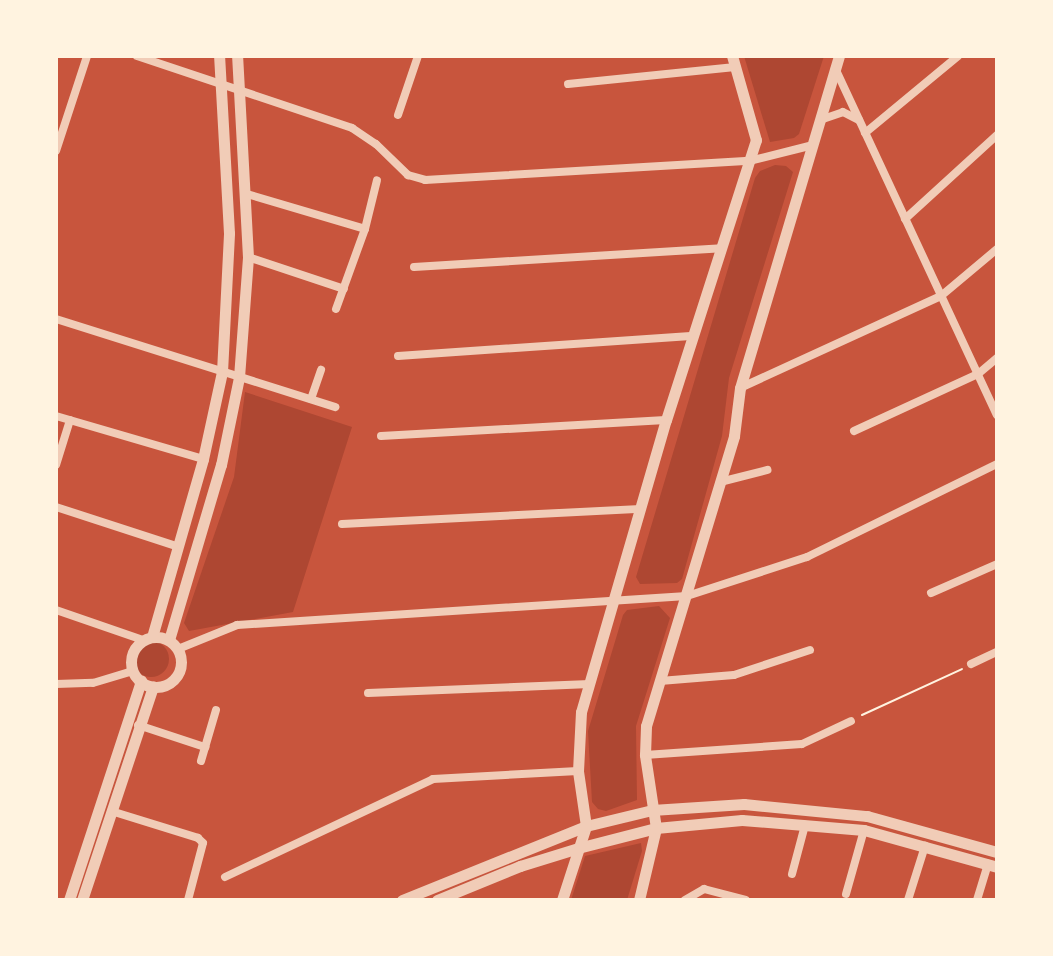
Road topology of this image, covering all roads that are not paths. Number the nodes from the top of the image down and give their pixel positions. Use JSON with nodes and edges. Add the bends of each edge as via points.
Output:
{"nodes":[{"id":1,"x":87,"y":56,"type":"edge"},
{"id":2,"x":137,"y":56,"type":"edge"},
{"id":3,"x":219,"y":56,"type":"edge"},
{"id":4,"x":237,"y":56,"type":"edge"},
{"id":5,"x":418,"y":56,"type":"edge"},
{"id":6,"x":958,"y":56,"type":"edge"},
{"id":7,"x":734,"y":62,"type":"edge"},
{"id":8,"x":837,"y":62,"type":"edge"},
{"id":9,"x":220,"y":82,"type":"junction"},
{"id":10,"x":568,"y":84,"type":"dead end"},
{"id":11,"x":240,"y":88,"type":"junction"},
{"id":12,"x":398,"y":115,"type":"dead end"},
{"id":13,"x":859,"y":120,"type":"junction"},
{"id":14,"x":819,"y":121,"type":"junction"},
{"id":15,"x":60,"y":125,"type":"edge"},
{"id":16,"x":865,"y":133,"type":"junction"},
{"id":17,"x":997,"y":135,"type":"edge"},
{"id":18,"x":809,"y":146,"type":"junction"},
{"id":19,"x":56,"y":151,"type":"edge"},
{"id":20,"x":749,"y":161,"type":"junction"},
{"id":21,"x":377,"y":180,"type":"dead end"},
{"id":22,"x":247,"y":194,"type":"junction"},
{"id":23,"x":905,"y":219,"type":"junction"},
{"id":24,"x":365,"y":229,"type":"junction"},
{"id":25,"x":721,"y":248,"type":"junction"},
{"id":26,"x":997,"y":249,"type":"edge"},
{"id":27,"x":248,"y":257,"type":"junction"},
{"id":28,"x":414,"y":267,"type":"dead end"},
{"id":29,"x":344,"y":289,"type":"junction"},
{"id":30,"x":941,"y":296,"type":"junction"},
{"id":31,"x":336,"y":309,"type":"dead end"},
{"id":32,"x":56,"y":319,"type":"edge"},
{"id":33,"x":695,"y":336,"type":"junction"},
{"id":34,"x":398,"y":356,"type":"dead end"},
{"id":35,"x":997,"y":358,"type":"edge"},
{"id":36,"x":321,"y":370,"type":"dead end"},
{"id":37,"x":222,"y":372,"type":"junction"},
{"id":38,"x":978,"y":374,"type":"junction"},
{"id":39,"x":239,"y":377,"type":"junction"},
{"id":40,"x":740,"y":388,"type":"junction"},
{"id":41,"x":311,"y":399,"type":"junction"},
{"id":42,"x":335,"y":407,"type":"dead end"},
{"id":43,"x":997,"y":415,"type":"edge"},
{"id":44,"x":56,"y":416,"type":"edge"},
{"id":45,"x":70,"y":420,"type":"junction"},
{"id":46,"x":666,"y":420,"type":"junction"},
{"id":47,"x":854,"y":431,"type":"dead end"},
{"id":48,"x":381,"y":436,"type":"dead end"},
{"id":49,"x":203,"y":459,"type":"junction"},
{"id":50,"x":997,"y":464,"type":"edge"},
{"id":51,"x":56,"y":465,"type":"edge"},
{"id":52,"x":767,"y":470,"type":"dead end"},
{"id":53,"x":720,"y":482,"type":"junction"},
{"id":54,"x":56,"y":507,"type":"edge"},
{"id":55,"x":641,"y":509,"type":"junction"},
{"id":56,"x":342,"y":524,"type":"dead end"},
{"id":57,"x":179,"y":547,"type":"junction"},
{"id":58,"x":997,"y":564,"type":"edge"},
{"id":59,"x":931,"y":593,"type":"dead end"},
{"id":60,"x":687,"y":596,"type":"junction"},
{"id":61,"x":614,"y":600,"type":"junction"},
{"id":62,"x":56,"y":610,"type":"edge"},
{"id":63,"x":148,"y":638,"type":"junction"},
{"id":64,"x":169,"y":640,"type":"junction"},
{"id":65,"x":178,"y":649,"type":"junction"},
{"id":66,"x":810,"y":650,"type":"dead end"},
{"id":67,"x":997,"y":652,"type":"edge"},
{"id":68,"x":971,"y":664,"type":"road end"},
{"id":69,"x":137,"y":676,"type":"junction"},
{"id":70,"x":660,"y":681,"type":"junction"},
{"id":71,"x":56,"y":684,"type":"edge"},
{"id":72,"x":590,"y":684,"type":"junction"},
{"id":73,"x":153,"y":687,"type":"junction"},
{"id":74,"x":368,"y":693,"type":"dead end"},
{"id":75,"x":216,"y":710,"type":"dead end"},
{"id":76,"x":851,"y":721,"type":"road end"},
{"id":77,"x":138,"y":725,"type":"junction"},
{"id":78,"x":205,"y":747,"type":"junction"},
{"id":79,"x":645,"y":755,"type":"junction"},
{"id":80,"x":201,"y":761,"type":"dead end"},
{"id":81,"x":578,"y":771,"type":"junction"},
{"id":82,"x":652,"y":810,"type":"junction"},
{"id":83,"x":111,"y":811,"type":"junction"},
{"id":84,"x":805,"y":825,"type":"junction"},
{"id":85,"x":586,"y":826,"type":"junction"},
{"id":86,"x":656,"y":828,"type":"junction"},
{"id":87,"x":864,"y":830,"type":"junction"},
{"id":88,"x":925,"y":846,"type":"junction"},
{"id":89,"x":578,"y":848,"type":"junction"},
{"id":90,"x":997,"y":852,"type":"edge"},
{"id":91,"x":993,"y":866,"type":"edge"},
{"id":92,"x":792,"y":874,"type":"dead end"},
{"id":93,"x":225,"y":877,"type":"dead end"},
{"id":94,"x":846,"y":894,"type":"dead end"},
{"id":95,"x":86,"y":899,"type":"edge"},
{"id":96,"x":642,"y":899,"type":"edge"},
{"id":97,"x":69,"y":900,"type":"edge"},
{"id":98,"x":188,"y":900,"type":"edge"},
{"id":99,"x":402,"y":900,"type":"edge"},
{"id":100,"x":437,"y":900,"type":"edge"},
{"id":101,"x":562,"y":900,"type":"edge"},
{"id":102,"x":685,"y":900,"type":"edge"},
{"id":103,"x":746,"y":900,"type":"edge"},
{"id":104,"x":908,"y":900,"type":"edge"},
{"id":105,"x":977,"y":900,"type":"edge"}],
"edges":[{"from":1,"to":15,"type":"street"},
{"from":2,"to":9,"type":"street"},
{"from":3,"to":9,"type":"street"},
{"from":4,"to":11,"type":"street"},
{"from":5,"to":12,"type":"street"},
{"from":6,"to":16,"type":"street"},
{"from":7,"to":10,"type":"street"},
{"from":7,"to":20,"type":"street","via":[[756,140]]},
{"from":8,"to":13,"type":"street"},
{"from":8,"to":14,"type":"street"},
{"from":9,"to":11,"type":"street"},
{"from":9,"to":37,"type":"street","via":[[229,233]]},
{"from":11,"to":20,"type":"street","via":[[352,128],[408,175],[425,180]]},
{"from":11,"to":22,"type":"street"},
{"from":13,"to":14,"type":"street","via":[[843,112]]},
{"from":13,"to":16,"type":"street"},
{"from":14,"to":18,"type":"street"},
{"from":15,"to":19,"type":"street"},
{"from":16,"to":23,"type":"street"},
{"from":17,"to":23,"type":"street"},
{"from":18,"to":20,"type":"street"},
{"from":18,"to":40,"type":"street"},
{"from":20,"to":25,"type":"street"},
{"from":21,"to":24,"type":"street"},
{"from":22,"to":24,"type":"street"},
{"from":22,"to":27,"type":"street"},
{"from":23,"to":30,"type":"street"},
{"from":24,"to":29,"type":"street"},
{"from":25,"to":28,"type":"street"},
{"from":25,"to":33,"type":"street"},
{"from":26,"to":30,"type":"street"},
{"from":27,"to":29,"type":"street"},
{"from":27,"to":39,"type":"street"},
{"from":29,"to":31,"type":"street"},
{"from":30,"to":38,"type":"street"},
{"from":30,"to":40,"type":"street"},
{"from":32,"to":37,"type":"street"},
{"from":33,"to":34,"type":"street"},
{"from":33,"to":46,"type":"street"},
{"from":35,"to":38,"type":"street"},
{"from":36,"to":41,"type":"street"},
{"from":37,"to":39,"type":"street"},
{"from":37,"to":49,"type":"street"},
{"from":38,"to":43,"type":"street"},
{"from":38,"to":47,"type":"street"},
{"from":39,"to":41,"type":"street"},
{"from":39,"to":64,"type":"street","via":[[221,465]]},
{"from":40,"to":53,"type":"street","via":[[734,436]]},
{"from":41,"to":42,"type":"street"},
{"from":44,"to":45,"type":"street"},
{"from":45,"to":49,"type":"street"},
{"from":45,"to":51,"type":"street"},
{"from":46,"to":48,"type":"street"},
{"from":46,"to":55,"type":"street"},
{"from":49,"to":57,"type":"street"},
{"from":50,"to":60,"type":"street","via":[[807,557]]},
{"from":52,"to":53,"type":"street"},
{"from":53,"to":60,"type":"street"},
{"from":54,"to":57,"type":"street"},
{"from":55,"to":56,"type":"street"},
{"from":55,"to":61,"type":"street"},
{"from":57,"to":63,"type":"street"},
{"from":58,"to":59,"type":"street"},
{"from":60,"to":61,"type":"street"},
{"from":60,"to":70,"type":"street"},
{"from":61,"to":65,"type":"street","via":[[237,625]]},
{"from":61,"to":72,"type":"street"},
{"from":62,"to":63,"type":"street"},
{"from":63,"to":64,"type":"street"},
{"from":63,"to":69,"type":"street","via":[[132,657]]},
{"from":64,"to":65,"type":"street"},
{"from":65,"to":73,"type":"street","via":[[182,664],[175,678]]},
{"from":66,"to":70,"type":"street","via":[[734,675]]},
{"from":67,"to":68,"type":"street"},
{"from":69,"to":71,"type":"street"},
{"from":69,"to":73,"type":"street"},
{"from":69,"to":97,"type":"street"},
{"from":70,"to":79,"type":"street","via":[[644,736]]},
{"from":72,"to":74,"type":"street"},
{"from":72,"to":81,"type":"street","via":[[578,731]]},
{"from":73,"to":77,"type":"street"},
{"from":75,"to":78,"type":"street"},
{"from":76,"to":79,"type":"street","via":[[802,744]]},
{"from":77,"to":78,"type":"street"},
{"from":77,"to":83,"type":"street"},
{"from":78,"to":80,"type":"street"},
{"from":79,"to":82,"type":"street"},
{"from":81,"to":85,"type":"street"},
{"from":81,"to":93,"type":"street","via":[[433,779]]},
{"from":82,"to":85,"type":"street"},
{"from":82,"to":86,"type":"street"},
{"from":82,"to":90,"type":"street","via":[[744,804],[867,816]]},
{"from":83,"to":95,"type":"street"},
{"from":83,"to":98,"type":"street","via":[[203,843]]},
{"from":84,"to":86,"type":"street","via":[[742,820]]},
{"from":84,"to":87,"type":"street"},
{"from":84,"to":92,"type":"street"},
{"from":85,"to":89,"type":"street"},
{"from":85,"to":99,"type":"street"},
{"from":86,"to":89,"type":"street"},
{"from":86,"to":96,"type":"street"},
{"from":87,"to":88,"type":"street"},
{"from":87,"to":94,"type":"street"},
{"from":88,"to":91,"type":"street"},
{"from":88,"to":104,"type":"street"},
{"from":89,"to":100,"type":"street"},
{"from":89,"to":101,"type":"street"},
{"from":91,"to":105,"type":"street"},
{"from":102,"to":103,"type":"street","via":[[704,889]]}]}
